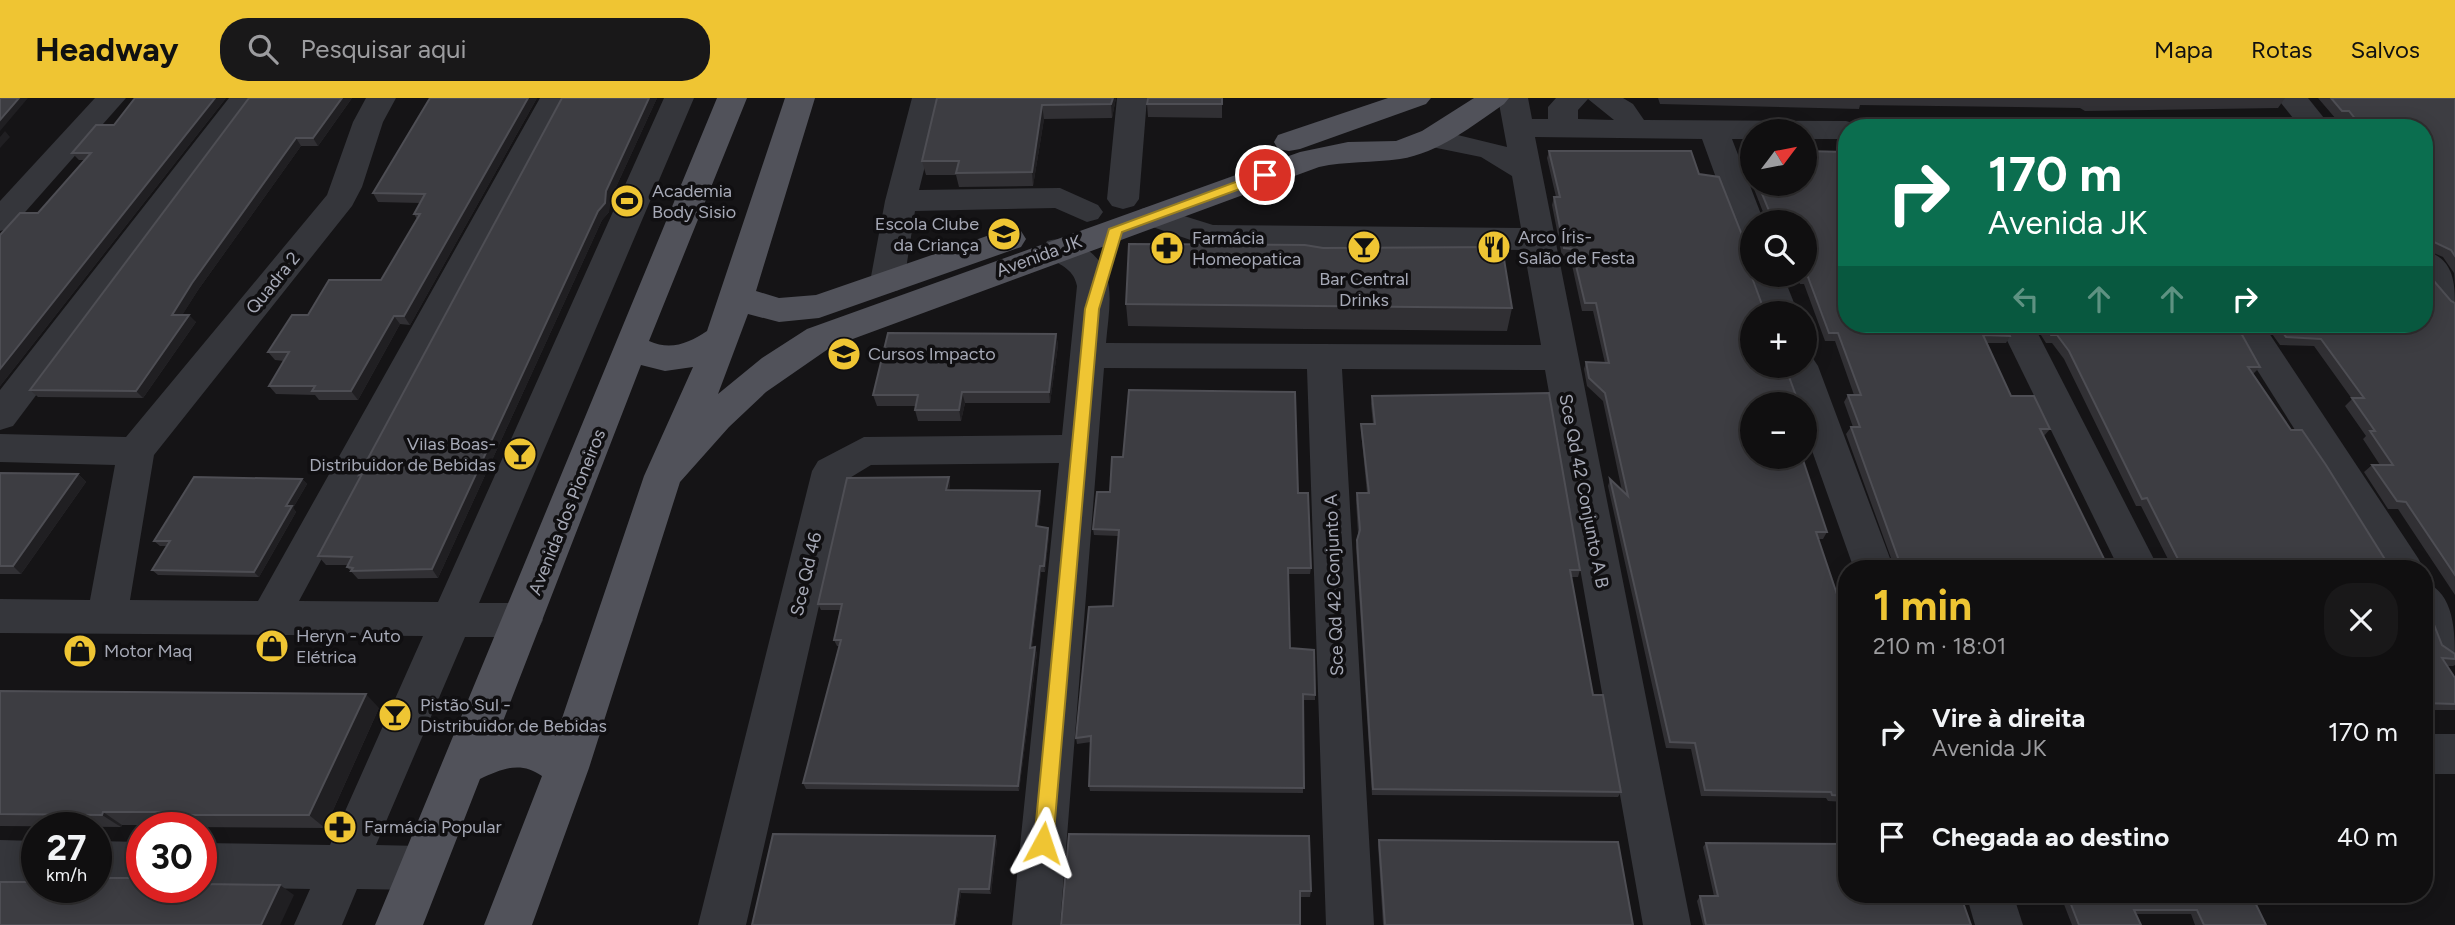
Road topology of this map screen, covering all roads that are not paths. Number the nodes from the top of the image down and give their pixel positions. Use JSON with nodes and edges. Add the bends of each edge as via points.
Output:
{"nodes":[{"id":1,"x":111,"y":98,"type":"edge"},
{"id":2,"x":244,"y":98,"type":"edge"},
{"id":3,"x":381,"y":98,"type":"edge"},
{"id":4,"x":555,"y":98,"type":"edge"},
{"id":5,"x":679,"y":98,"type":"edge"},
{"id":6,"x":732,"y":98,"type":"edge"},
{"id":7,"x":800,"y":98,"type":"edge"},
{"id":8,"x":927,"y":98,"type":"edge"},
{"id":9,"x":1132,"y":98,"type":"edge"},
{"id":10,"x":1416,"y":98,"type":"edge"},
{"id":11,"x":1494,"y":98,"type":"edge"},
{"id":12,"x":1513,"y":98,"type":"edge"},
{"id":13,"x":1574,"y":98,"type":"edge"},
{"id":14,"x":1602,"y":98,"type":"edge"},
{"id":15,"x":2292,"y":98,"type":"edge"},
{"id":16,"x":2310,"y":119,"type":"edge"},
{"id":17,"x":1351,"y":121,"type":"junction"},
{"id":18,"x":1518,"y":128,"type":"junction"},
{"id":19,"x":1563,"y":128,"type":"junction"},
{"id":20,"x":1634,"y":129,"type":"junction"},
{"id":21,"x":1714,"y":130,"type":"junction"},
{"id":22,"x":1838,"y":130,"type":"edge"},
{"id":23,"x":1433,"y":138,"type":"junction"},
{"id":24,"x":1370,"y":151,"type":"junction"},
{"id":25,"x":1528,"y":172,"type":"junction"},
{"id":26,"x":901,"y":201,"type":"junction"},
{"id":27,"x":1744,"y":210,"type":"edge"},
{"id":28,"x":1087,"y":212,"type":"junction"},
{"id":29,"x":1119,"y":214,"type":"junction"},
{"id":30,"x":1152,"y":216,"type":"junction"},
{"id":31,"x":0,"y":221,"type":"edge"},
{"id":32,"x":1539,"y":239,"type":"junction"},
{"id":33,"x":1059,"y":249,"type":"junction"},
{"id":34,"x":2433,"y":272,"type":"edge"},
{"id":35,"x":887,"y":282,"type":"junction"},
{"id":36,"x":738,"y":296,"type":"junction"},
{"id":37,"x":2455,"y":299,"type":"edge"},
{"id":38,"x":1092,"y":309,"type":"junction"},
{"id":39,"x":2021,"y":333,"type":"edge"},
{"id":40,"x":2251,"y":333,"type":"edge"},
{"id":41,"x":720,"y":339,"type":"junction"},
{"id":42,"x":630,"y":346,"type":"junction"},
{"id":43,"x":1089,"y":355,"type":"junction"},
{"id":44,"x":1324,"y":357,"type":"junction"},
{"id":45,"x":1559,"y":358,"type":"junction"},
{"id":46,"x":1804,"y":378,"type":"edge"},
{"id":47,"x":0,"y":416,"type":"edge"},
{"id":48,"x":0,"y":448,"type":"edge"},
{"id":49,"x":1079,"y":449,"type":"junction"},
{"id":50,"x":136,"y":451,"type":"junction"},
{"id":51,"x":663,"y":476,"type":"junction"},
{"id":52,"x":1871,"y":560,"type":"edge"},
{"id":53,"x":2134,"y":560,"type":"edge"},
{"id":54,"x":2398,"y":560,"type":"edge"},
{"id":55,"x":2433,"y":612,"type":"edge"},
{"id":56,"x":0,"y":616,"type":"edge"},
{"id":57,"x":107,"y":616,"type":"junction"},
{"id":58,"x":270,"y":617,"type":"junction"},
{"id":59,"x":450,"y":620,"type":"junction"},
{"id":60,"x":523,"y":620,"type":"junction"},
{"id":61,"x":2455,"y":646,"type":"edge"},
{"id":62,"x":2433,"y":754,"type":"edge"},
{"id":63,"x":2455,"y":754,"type":"edge"},
{"id":64,"x":465,"y":765,"type":"junction"},
{"id":65,"x":567,"y":768,"type":"junction"},
{"id":66,"x":0,"y":862,"type":"edge"},
{"id":67,"x":21,"y":863,"type":"edge"},
{"id":68,"x":217,"y":865,"type":"edge"},
{"id":69,"x":342,"y":867,"type":"junction"},
{"id":70,"x":421,"y":868,"type":"junction"},
{"id":71,"x":1992,"y":903,"type":"edge"},
{"id":72,"x":318,"y":925,"type":"edge"},
{"id":73,"x":399,"y":925,"type":"edge"},
{"id":74,"x":508,"y":925,"type":"edge"},
{"id":75,"x":722,"y":925,"type":"edge"},
{"id":76,"x":1036,"y":925,"type":"edge"},
{"id":77,"x":1350,"y":925,"type":"edge"},
{"id":78,"x":1667,"y":925,"type":"edge"},
{"id":79,"x":1999,"y":925,"type":"edge"}],
"edges":[{"from":1,"to":31,"type":"street"},
{"from":2,"to":47,"type":"street"},
{"from":3,"to":50,"type":"street","name":"Quadra 2","via":[[370,115],[341,199]]},
{"from":4,"to":58,"type":"street"},
{"from":5,"to":59,"type":"street"},
{"from":6,"to":42,"type":"main road","name":"Avenida dos Pioneiros"},
{"from":7,"to":36,"type":"main road"},
{"from":8,"to":26,"type":"street"},
{"from":9,"to":29,"type":"street"},
{"from":10,"to":17,"type":"main road","name":"Avenida JK"},
{"from":11,"to":23,"type":"main road","name":"Avenida JK"},
{"from":12,"to":18,"type":"street","name":"Sce Qd 42 Conjunto A B"},
{"from":13,"to":19,"type":"street","via":[[1563,107]]},
{"from":14,"to":20,"type":"street","via":[[1623,110]]},
{"from":15,"to":16,"type":"street"},
{"from":17,"to":24,"type":"main road","via":[[1346,128],[1350,138]]},
{"from":17,"to":29,"type":"main road","name":"Avenida JK"},
{"from":18,"to":19,"type":"street"},
{"from":18,"to":25,"type":"street","name":"Sce Qd 42 Conjunto A B"},
{"from":19,"to":20,"type":"street"},
{"from":20,"to":21,"type":"street"},
{"from":21,"to":22,"type":"street"},
{"from":21,"to":27,"type":"street"},
{"from":23,"to":24,"type":"main road","name":"Avenida JK","via":[[1399,149]]},
{"from":23,"to":25,"type":"street","via":[[1490,150]]},
{"from":24,"to":30,"type":"main road","name":"Avenida JK","via":[[1311,159]]},
{"from":25,"to":32,"type":"street","name":"Sce Qd 42 Conjunto A B"},
{"from":26,"to":28,"type":"street","via":[[1060,198]]},
{"from":26,"to":35,"type":"street"},
{"from":28,"to":29,"type":"main road","name":"Avenida JK"},
{"from":28,"to":35,"type":"main road","name":"Avenida JK"},
{"from":29,"to":30,"type":"main road","name":"Avenida JK"},
{"from":29,"to":33,"type":"main road","name":"Avenida JK"},
{"from":29,"to":38,"type":"street"},
{"from":30,"to":32,"type":"street","via":[[1211,236]]},
{"from":32,"to":45,"type":"street","name":"Sce Qd 42 Conjunto A B"},
{"from":33,"to":38,"type":"street","via":[[1079,258],[1092,274]]},
{"from":33,"to":51,"type":"main road","name":"Avenida JK","via":[[852,324],[784,357],[744,388]]},
{"from":34,"to":37,"type":"street"},
{"from":35,"to":36,"type":"main road","name":"Avenida JK","via":[[797,309],[763,307]]},
{"from":36,"to":41,"type":"main road"},
{"from":38,"to":43,"type":"street"},
{"from":39,"to":53,"type":"street"},
{"from":40,"to":54,"type":"street"},
{"from":41,"to":42,"type":"main road","via":[[702,353],[670,360]]},
{"from":41,"to":51,"type":"main road"},
{"from":42,"to":60,"type":"main road","name":"Avenida dos Pioneiros"},
{"from":43,"to":44,"type":"street"},
{"from":43,"to":49,"type":"street"},
{"from":44,"to":45,"type":"street"},
{"from":44,"to":77,"type":"street","name":"Sce Qd 42 Conjunto A"},
{"from":45,"to":78,"type":"street","name":"Sce Qd 42 Conjunto A B"},
{"from":46,"to":52,"type":"street"},
{"from":48,"to":50,"type":"street"},
{"from":49,"to":75,"type":"street","name":"Sce Qd 46","via":[[864,451],[831,471]]},
{"from":49,"to":76,"type":"street"},
{"from":50,"to":57,"type":"street"},
{"from":51,"to":65,"type":"main road"},
{"from":55,"to":61,"type":"street"},
{"from":56,"to":57,"type":"street"},
{"from":57,"to":58,"type":"street"},
{"from":58,"to":59,"type":"street"},
{"from":59,"to":60,"type":"street"},
{"from":59,"to":69,"type":"street"},
{"from":60,"to":64,"type":"main road","name":"Avenida dos Pioneiros"},
{"from":62,"to":63,"type":"street"},
{"from":64,"to":65,"type":"main road","via":[[498,749],[535,746]]},
{"from":64,"to":70,"type":"main road","name":"Avenida dos Pioneiros"},
{"from":65,"to":74,"type":"main road"},
{"from":66,"to":67,"type":"street"},
{"from":68,"to":69,"type":"street"},
{"from":69,"to":70,"type":"street"},
{"from":69,"to":72,"type":"street"},
{"from":70,"to":73,"type":"main road","name":"Avenida dos Pioneiros"},
{"from":71,"to":79,"type":"street"}]}
